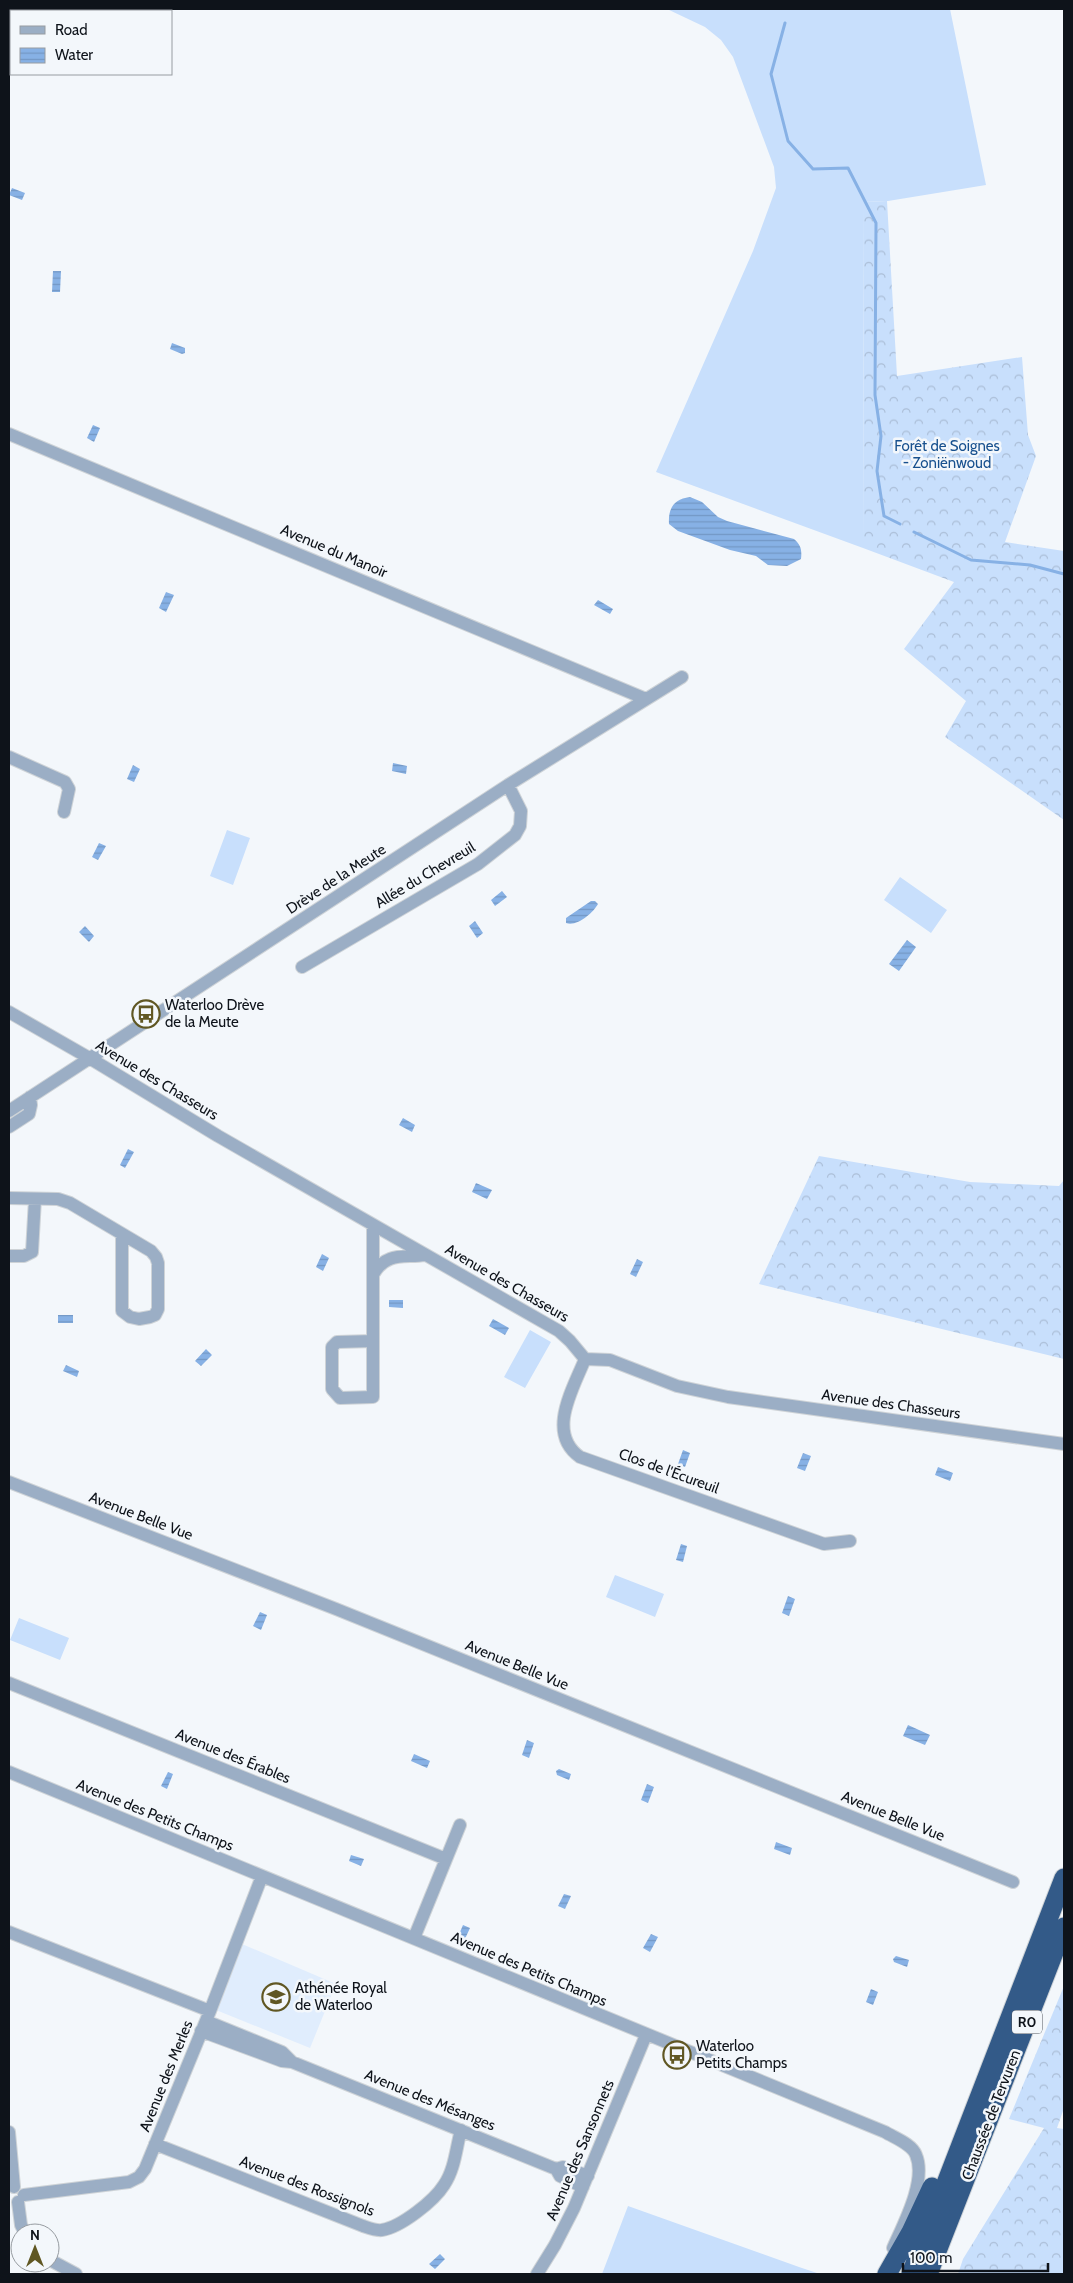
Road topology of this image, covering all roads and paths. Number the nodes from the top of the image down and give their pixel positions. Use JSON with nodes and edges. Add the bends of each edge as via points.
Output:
{"nodes":[{"id":1,"x":9,"y":434,"type":"edge"},
{"id":2,"x":682,"y":677,"type":"dead end"},
{"id":3,"x":646,"y":699,"type":"junction"},
{"id":4,"x":9,"y":757,"type":"edge"},
{"id":5,"x":508,"y":785,"type":"junction"},
{"id":6,"x":64,"y":812,"type":"dead end"},
{"id":7,"x":302,"y":967,"type":"dead end"},
{"id":8,"x":9,"y":1012,"type":"edge"},
{"id":9,"x":91,"y":1059,"type":"junction"},
{"id":10,"x":30,"y":1097,"type":"junction"},
{"id":11,"x":9,"y":1111,"type":"edge"},
{"id":12,"x":9,"y":1127,"type":"edge"},
{"id":13,"x":9,"y":1198,"type":"edge"},
{"id":14,"x":35,"y":1199,"type":"junction"},
{"id":15,"x":373,"y":1225,"type":"junction"},
{"id":16,"x":122,"y":1235,"type":"junction"},
{"id":17,"x":425,"y":1255,"type":"junction"},
{"id":18,"x":9,"y":1256,"type":"edge"},
{"id":19,"x":374,"y":1273,"type":"junction"},
{"id":20,"x":372,"y":1341,"type":"junction"},
{"id":21,"x":585,"y":1359,"type":"junction"},
{"id":22,"x":1064,"y":1444,"type":"edge"},
{"id":23,"x":9,"y":1482,"type":"edge"},
{"id":24,"x":850,"y":1541,"type":"dead end"},
{"id":25,"x":9,"y":1683,"type":"edge"},
{"id":26,"x":9,"y":1772,"type":"edge"},
{"id":27,"x":460,"y":1826,"type":"dead end"},
{"id":28,"x":446,"y":1859,"type":"junction"},
{"id":29,"x":262,"y":1876,"type":"junction"},
{"id":30,"x":1064,"y":1878,"type":"edge"},
{"id":31,"x":1013,"y":1882,"type":"dead end"},
{"id":32,"x":1064,"y":1927,"type":"edge"},
{"id":33,"x":12,"y":1937,"type":"edge"},
{"id":34,"x":414,"y":1938,"type":"junction"},
{"id":35,"x":206,"y":2021,"type":"junction"},
{"id":36,"x":646,"y":2035,"type":"junction"},
{"id":37,"x":9,"y":2132,"type":"edge"},
{"id":38,"x":466,"y":2132,"type":"junction"},
{"id":39,"x":155,"y":2144,"type":"junction"},
{"id":40,"x":956,"y":2157,"type":"junction"},
{"id":41,"x":585,"y":2182,"type":"junction"},
{"id":42,"x":13,"y":2196,"type":"edge"},
{"id":43,"x":21,"y":2223,"type":"edge"},
{"id":44,"x":60,"y":2265,"type":"edge"},
{"id":45,"x":76,"y":2274,"type":"edge"},
{"id":46,"x":537,"y":2274,"type":"edge"},
{"id":47,"x":886,"y":2274,"type":"edge"},
{"id":48,"x":911,"y":2274,"type":"edge"},
{"id":49,"x":928,"y":2274,"type":"edge"}],
"edges":[{"from":1,"to":3,"type":"street","name":"Avenue du Manoir"},
{"from":2,"to":3,"type":"street","name":"Drève de la Meute"},
{"from":3,"to":5,"type":"street","name":"Drève de la Meute"},
{"from":4,"to":6,"type":"street","via":[[65,782],[69,789]]},
{"from":5,"to":7,"type":"street","name":"Allée du Chevreuil","via":[[521,811],[520,826],[515,835],[478,864]]},
{"from":5,"to":9,"type":"street","name":"Drève de la Meute"},
{"from":8,"to":9,"type":"street","name":"Avenue des Chasseurs"},
{"from":9,"to":10,"type":"street","name":"Drève de la Meute"},
{"from":9,"to":15,"type":"street","name":"Avenue des Chasseurs"},
{"from":10,"to":11,"type":"street","name":"Drève de la Meute"},
{"from":10,"to":12,"type":"street","via":[[29,1114]]},
{"from":13,"to":14,"type":"street"},
{"from":14,"to":16,"type":"street","via":[[58,1199],[70,1203]]},
{"from":14,"to":18,"type":"street","via":[[32,1252],[24,1256]]},
{"from":15,"to":17,"type":"street","name":"Avenue des Chasseurs"},
{"from":15,"to":19,"type":"street"},
{"from":16,"to":16,"type":"street","via":[[156,1257],[158,1309],[150,1317],[130,1317],[122,1312]]},
{"from":17,"to":19,"type":"street","via":[[390,1258],[380,1263]]},
{"from":17,"to":21,"type":"street","name":"Avenue des Chasseurs","via":[[559,1331]]},
{"from":19,"to":20,"type":"street"},
{"from":20,"to":20,"type":"street","via":[[372,1397],[336,1396],[332,1389],[332,1347],[336,1342]]},
{"from":21,"to":22,"type":"street","name":"Avenue des Chasseurs","via":[[610,1360],[677,1386],[728,1397]]},
{"from":21,"to":24,"type":"street","name":"Clos de l'Écureuil","via":[[563,1416],[567,1441],[576,1454],[824,1544]]},
{"from":23,"to":31,"type":"street","name":"Avenue Belle Vue"},
{"from":25,"to":28,"type":"street","name":"Avenue des Érables"},
{"from":26,"to":29,"type":"street","name":"Avenue des Petits Champs"},
{"from":27,"to":28,"type":"street"},
{"from":28,"to":34,"type":"street"},
{"from":29,"to":34,"type":"street","name":"Avenue des Petits Champs"},
{"from":29,"to":35,"type":"street","name":"Avenue des Merles"},
{"from":30,"to":40,"type":"highway","name":"Chaussée de Tervuren","number":"R0"},
{"from":32,"to":49,"type":"highway","name":"Chaussée de Tervuren","number":"R0"},
{"from":33,"to":35,"type":"street","name":"Avenue des Mésanges"},
{"from":34,"to":36,"type":"street","name":"Avenue des Petits Champs"},
{"from":35,"to":38,"type":"street","name":"Avenue des Mésanges","via":[[282,2052],[292,2062]]},
{"from":35,"to":39,"type":"street","name":"Avenue des Merles"},
{"from":36,"to":41,"type":"street","name":"Avenue des Sansonnets"},
{"from":36,"to":47,"type":"street","name":"Avenue des Petits Champs","via":[[885,2132],[909,2146],[916,2154],[918,2182]]},
{"from":37,"to":42,"type":"street"},
{"from":38,"to":39,"type":"street","name":"Avenue des Rossignols","via":[[444,2186],[402,2223],[381,2230],[363,2226]]},
{"from":38,"to":41,"type":"street","name":"Avenue des Mésanges","via":[[556,2169],[563,2167]]},
{"from":39,"to":42,"type":"street","name":"Avenue des Merles","via":[[145,2169],[129,2182]]},
{"from":40,"to":47,"type":"highway","via":[[938,2175],[911,2232]]},
{"from":40,"to":48,"type":"highway","number":"R0"},
{"from":41,"to":46,"type":"street","name":"Avenue des Sansonnets"},
{"from":42,"to":43,"type":"street"},
{"from":44,"to":45,"type":"street"}]}
